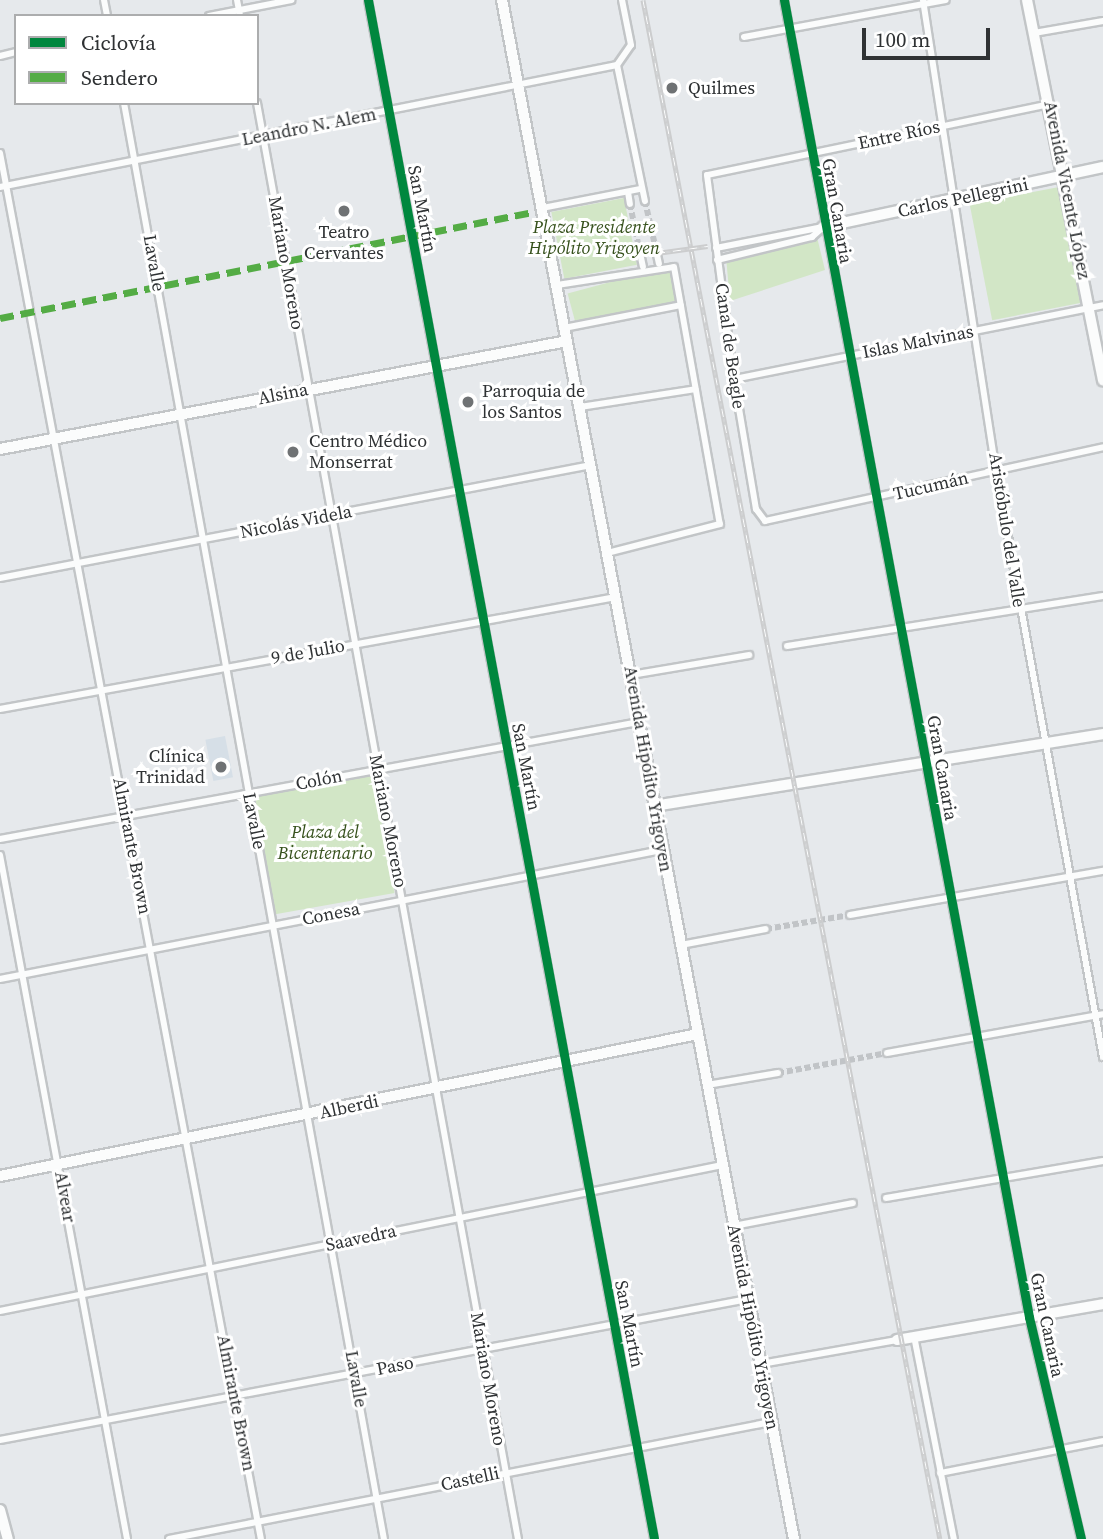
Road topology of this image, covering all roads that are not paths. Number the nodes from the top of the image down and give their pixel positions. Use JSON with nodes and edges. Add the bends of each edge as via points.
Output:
{"nodes":[{"id":1,"x":237,"y":0,"type":"edge"},
{"id":2,"x":291,"y":0,"type":"edge"},
{"id":3,"x":368,"y":0,"type":"edge"},
{"id":4,"x":502,"y":0,"type":"edge"},
{"id":5,"x":622,"y":0,"type":"edge"},
{"id":6,"x":784,"y":0,"type":"edge"},
{"id":7,"x":946,"y":0,"type":"edge"},
{"id":8,"x":1027,"y":0,"type":"edge"},
{"id":9,"x":924,"y":2,"type":"edge"},
{"id":10,"x":240,"y":13,"type":"edge"},
{"id":11,"x":1103,"y":21,"type":"edge"},
{"id":12,"x":790,"y":30,"type":"junction"},
{"id":13,"x":1034,"y":33,"type":"junction"},
{"id":14,"x":744,"y":37,"type":"dead end"},
{"id":15,"x":617,"y":65,"type":"junction"},
{"id":16,"x":517,"y":84,"type":"junction"},
{"id":17,"x":1050,"y":104,"type":"junction"},
{"id":18,"x":124,"y":105,"type":"edge"},
{"id":19,"x":257,"y":105,"type":"edge"},
{"id":20,"x":387,"y":111,"type":"junction"},
{"id":21,"x":947,"y":125,"type":"junction"},
{"id":22,"x":263,"y":136,"type":"junction"},
{"id":23,"x":0,"y":153,"type":"edge"},
{"id":24,"x":811,"y":153,"type":"junction"},
{"id":25,"x":136,"y":160,"type":"junction"},
{"id":26,"x":1103,"y":167,"type":"edge"},
{"id":27,"x":707,"y":175,"type":"joint"},
{"id":28,"x":1065,"y":176,"type":"junction"},
{"id":29,"x":3,"y":187,"type":"edge"},
{"id":30,"x":640,"y":189,"type":"junction"},
{"id":31,"x":628,"y":192,"type":"junction"},
{"id":32,"x":958,"y":199,"type":"junction"},
{"id":33,"x":645,"y":201,"type":"tunnel mouth"},
{"id":34,"x":630,"y":204,"type":"tunnel mouth"},
{"id":35,"x":542,"y":208,"type":"junction"},
{"id":36,"x":823,"y":227,"type":"junction"},
{"id":37,"x":716,"y":248,"type":"junction"},
{"id":38,"x":656,"y":250,"type":"tunnel mouth"},
{"id":39,"x":640,"y":253,"type":"tunnel mouth"},
{"id":40,"x":717,"y":260,"type":"junction"},
{"id":41,"x":659,"y":264,"type":"junction"},
{"id":42,"x":643,"y":267,"type":"junction"},
{"id":43,"x":556,"y":285,"type":"junction"},
{"id":44,"x":681,"y":305,"type":"junction"},
{"id":45,"x":1103,"y":306,"type":"edge"},
{"id":46,"x":1090,"y":308,"type":"junction"},
{"id":47,"x":564,"y":328,"type":"junction"},
{"id":48,"x":977,"y":331,"type":"junction"},
{"id":49,"x":567,"y":341,"type":"junction"},
{"id":50,"x":850,"y":355,"type":"junction"},
{"id":51,"x":435,"y":367,"type":"junction"},
{"id":52,"x":734,"y":379,"type":"junction"},
{"id":53,"x":1103,"y":380,"type":"edge"},
{"id":54,"x":308,"y":389,"type":"junction"},
{"id":55,"x":696,"y":389,"type":"junction"},
{"id":56,"x":580,"y":407,"type":"junction"},
{"id":57,"x":179,"y":414,"type":"junction"},
{"id":58,"x":55,"y":438,"type":"junction"},
{"id":59,"x":1103,"y":447,"type":"edge"},
{"id":60,"x":0,"y":449,"type":"edge"},
{"id":61,"x":591,"y":465,"type":"junction"},
{"id":62,"x":996,"y":471,"type":"junction"},
{"id":63,"x":459,"y":491,"type":"junction"},
{"id":64,"x":876,"y":498,"type":"junction"},
{"id":65,"x":332,"y":515,"type":"junction"},
{"id":66,"x":760,"y":517,"type":"joint"},
{"id":67,"x":201,"y":540,"type":"junction"},
{"id":68,"x":607,"y":553,"type":"junction"},
{"id":69,"x":78,"y":563,"type":"junction"},
{"id":70,"x":0,"y":578,"type":"edge"},
{"id":71,"x":1103,"y":596,"type":"edge"},
{"id":72,"x":616,"y":597,"type":"junction"},
{"id":73,"x":1020,"y":608,"type":"junction"},
{"id":74,"x":482,"y":621,"type":"junction"},
{"id":75,"x":900,"y":626,"type":"junction"},
{"id":76,"x":354,"y":644,"type":"junction"},
{"id":77,"x":787,"y":646,"type":"dead end"},
{"id":78,"x":749,"y":655,"type":"dead end"},
{"id":79,"x":225,"y":667,"type":"junction"},
{"id":80,"x":631,"y":675,"type":"junction"},
{"id":81,"x":103,"y":690,"type":"junction"},
{"id":82,"x":0,"y":709,"type":"edge"},
{"id":83,"x":639,"y":722,"type":"junction"},
{"id":84,"x":1103,"y":734,"type":"edge"},
{"id":85,"x":1044,"y":743,"type":"junction"},
{"id":86,"x":506,"y":744,"type":"junction"},
{"id":87,"x":924,"y":763,"type":"junction"},
{"id":88,"x":378,"y":768,"type":"junction"},
{"id":89,"x":249,"y":793,"type":"junction"},
{"id":90,"x":654,"y":806,"type":"junction"},
{"id":91,"x":125,"y":816,"type":"junction"},
{"id":92,"x":0,"y":839,"type":"edge"},
{"id":93,"x":662,"y":850,"type":"junction"},
{"id":94,"x":0,"y":855,"type":"edge"},
{"id":95,"x":1103,"y":871,"type":"edge"},
{"id":96,"x":530,"y":876,"type":"junction"},
{"id":97,"x":1069,"y":877,"type":"junction"},
{"id":98,"x":950,"y":897,"type":"junction"},
{"id":99,"x":404,"y":900,"type":"junction"},
{"id":100,"x":850,"y":915,"type":"tunnel mouth"},
{"id":101,"x":274,"y":925,"type":"junction"},
{"id":102,"x":766,"y":929,"type":"tunnel mouth"},
{"id":103,"x":681,"y":946,"type":"junction"},
{"id":104,"x":153,"y":948,"type":"junction"},
{"id":105,"x":20,"y":975,"type":"junction"},
{"id":106,"x":0,"y":979,"type":"edge"},
{"id":107,"x":1099,"y":1015,"type":"edge"},
{"id":108,"x":698,"y":1034,"type":"junction"},
{"id":109,"x":979,"y":1037,"type":"junction"},
{"id":110,"x":887,"y":1053,"type":"tunnel mouth"},
{"id":111,"x":1103,"y":1057,"type":"edge"},
{"id":112,"x":562,"y":1063,"type":"junction"},
{"id":113,"x":778,"y":1073,"type":"tunnel mouth"},
{"id":114,"x":707,"y":1084,"type":"junction"},
{"id":115,"x":435,"y":1089,"type":"junction"},
{"id":116,"x":309,"y":1116,"type":"junction"},
{"id":117,"x":187,"y":1140,"type":"junction"},
{"id":118,"x":1103,"y":1161,"type":"edge"},
{"id":119,"x":59,"y":1165,"type":"junction"},
{"id":120,"x":723,"y":1165,"type":"junction"},
{"id":121,"x":0,"y":1176,"type":"edge"},
{"id":122,"x":1002,"y":1178,"type":"junction"},
{"id":123,"x":588,"y":1192,"type":"junction"},
{"id":124,"x":886,"y":1198,"type":"dead end"},
{"id":125,"x":853,"y":1203,"type":"dead end"},
{"id":126,"x":460,"y":1217,"type":"junction"},
{"id":127,"x":734,"y":1226,"type":"junction"},
{"id":128,"x":332,"y":1244,"type":"junction"},
{"id":129,"x":210,"y":1269,"type":"junction"},
{"id":130,"x":83,"y":1294,"type":"junction"},
{"id":131,"x":748,"y":1299,"type":"junction"},
{"id":132,"x":1103,"y":1304,"type":"edge"},
{"id":133,"x":0,"y":1311,"type":"edge"},
{"id":134,"x":1029,"y":1317,"type":"junction"},
{"id":135,"x":612,"y":1325,"type":"junction"},
{"id":136,"x":914,"y":1336,"type":"junction"},
{"id":137,"x":894,"y":1340,"type":"joint"},
{"id":138,"x":482,"y":1349,"type":"junction"},
{"id":139,"x":761,"y":1364,"type":"junction"},
{"id":140,"x":355,"y":1373,"type":"junction"},
{"id":141,"x":236,"y":1398,"type":"junction"},
{"id":142,"x":106,"y":1422,"type":"junction"},
{"id":143,"x":771,"y":1422,"type":"junction"},
{"id":144,"x":0,"y":1440,"type":"edge"},
{"id":145,"x":1103,"y":1441,"type":"edge"},
{"id":146,"x":637,"y":1446,"type":"junction"},
{"id":147,"x":1057,"y":1449,"type":"junction"},
{"id":148,"x":505,"y":1471,"type":"junction"},
{"id":149,"x":940,"y":1473,"type":"junction"},
{"id":150,"x":377,"y":1499,"type":"junction"},
{"id":151,"x":0,"y":1510,"type":"edge"},
{"id":152,"x":258,"y":1522,"type":"junction"},
{"id":153,"x":8,"y":1539,"type":"edge"},
{"id":154,"x":127,"y":1539,"type":"edge"},
{"id":155,"x":169,"y":1539,"type":"edge"},
{"id":156,"x":261,"y":1539,"type":"edge"},
{"id":157,"x":384,"y":1539,"type":"edge"},
{"id":158,"x":518,"y":1539,"type":"edge"},
{"id":159,"x":654,"y":1539,"type":"edge"},
{"id":160,"x":794,"y":1539,"type":"edge"},
{"id":161,"x":954,"y":1539,"type":"edge"},
{"id":162,"x":1081,"y":1539,"type":"edge"}],
"edges":[{"from":1,"to":10,"type":"street"},
{"from":2,"to":10,"type":"street"},
{"from":3,"to":20,"type":"street","name":"San Martín"},
{"from":4,"to":16,"type":"main road","name":"Avenida Hipólito Yrigoyen"},
{"from":5,"to":15,"type":"street","via":[[631,45]]},
{"from":6,"to":12,"type":"street","name":"Gran Canaria"},
{"from":7,"to":9,"type":"street"},
{"from":8,"to":13,"type":"main road","name":"Avenida Vicente López"},
{"from":9,"to":12,"type":"street"},
{"from":9,"to":21,"type":"street","name":"Aristóbulo del Valle"},
{"from":11,"to":13,"type":"street"},
{"from":12,"to":14,"type":"street"},
{"from":12,"to":24,"type":"street","name":"Gran Canaria"},
{"from":13,"to":17,"type":"main road","name":"Avenida Vicente López"},
{"from":15,"to":16,"type":"street","name":"Leandro N. Alem"},
{"from":15,"to":30,"type":"street"},
{"from":16,"to":20,"type":"street","name":"Leandro N. Alem"},
{"from":16,"to":35,"type":"main road","name":"Avenida Hipólito Yrigoyen"},
{"from":17,"to":21,"type":"street","name":"Entre Ríos"},
{"from":17,"to":28,"type":"main road","name":"Avenida Vicente López"},
{"from":18,"to":25,"type":"street","name":"Lavalle"},
{"from":19,"to":22,"type":"street","name":"Mariano Moreno"},
{"from":20,"to":22,"type":"street","name":"Leandro N. Alem"},
{"from":20,"to":51,"type":"street","name":"San Martín"},
{"from":21,"to":24,"type":"street","name":"Entre Ríos"},
{"from":21,"to":32,"type":"street","name":"Aristóbulo del Valle"},
{"from":22,"to":25,"type":"street","name":"Leandro N. Alem"},
{"from":22,"to":54,"type":"street","name":"Mariano Moreno"},
{"from":23,"to":29,"type":"street","name":"Almirante Brown"},
{"from":24,"to":27,"type":"street","name":"Entre Ríos"},
{"from":24,"to":36,"type":"street","name":"Gran Canaria"},
{"from":25,"to":29,"type":"street","name":"Leandro N. Alem"},
{"from":25,"to":57,"type":"street","name":"Lavalle"},
{"from":26,"to":28,"type":"main road","name":"Carlos Pellegrini"},
{"from":27,"to":37,"type":"street","name":"Canal de Beagle"},
{"from":28,"to":32,"type":"main road","name":"Carlos Pellegrini"},
{"from":28,"to":46,"type":"main road","name":"Avenida Vicente López"},
{"from":29,"to":58,"type":"street","name":"Almirante Brown"},
{"from":30,"to":31,"type":"street"},
{"from":30,"to":33,"type":"street"},
{"from":31,"to":34,"type":"street"},
{"from":31,"to":35,"type":"street"},
{"from":32,"to":36,"type":"main road","name":"Carlos Pellegrini"},
{"from":32,"to":48,"type":"street","name":"Aristóbulo del Valle"},
{"from":35,"to":43,"type":"main road","name":"Avenida Hipólito Yrigoyen"},
{"from":36,"to":37,"type":"street","name":"Carlos Pellegrini"},
{"from":36,"to":40,"type":"street","name":"Carlos Pellegrini","via":[[812,237]]},
{"from":36,"to":50,"type":"street","name":"Gran Canaria"},
{"from":37,"to":40,"type":"street","name":"Canal de Beagle"},
{"from":38,"to":41,"type":"street"},
{"from":39,"to":42,"type":"street"},
{"from":40,"to":52,"type":"street","name":"Canal de Beagle"},
{"from":41,"to":42,"type":"street"},
{"from":41,"to":44,"type":"street","via":[[673,264]]},
{"from":42,"to":43,"type":"street"},
{"from":43,"to":47,"type":"main road","name":"Avenida Hipólito Yrigoyen"},
{"from":44,"to":47,"type":"street"},
{"from":44,"to":55,"type":"street"},
{"from":45,"to":46,"type":"street","name":"Islas Malvinas"},
{"from":46,"to":48,"type":"street","name":"Islas Malvinas"},
{"from":46,"to":53,"type":"main road","name":"Avenida Vicente López"},
{"from":47,"to":49,"type":"main road","name":"Avenida Hipólito Yrigoyen"},
{"from":48,"to":50,"type":"street","name":"Islas Malvinas"},
{"from":48,"to":62,"type":"street","name":"Aristóbulo del Valle"},
{"from":49,"to":51,"type":"main road","name":"Alsina"},
{"from":49,"to":56,"type":"main road","name":"Avenida Hipólito Yrigoyen"},
{"from":50,"to":52,"type":"street","name":"Islas Malvinas"},
{"from":50,"to":64,"type":"street","name":"Gran Canaria"},
{"from":51,"to":54,"type":"main road","name":"Alsina"},
{"from":51,"to":63,"type":"street","name":"San Martín"},
{"from":52,"to":66,"type":"street","name":"Canal de Beagle"},
{"from":54,"to":57,"type":"main road","name":"Alsina"},
{"from":54,"to":65,"type":"street","name":"Mariano Moreno"},
{"from":55,"to":56,"type":"street"},
{"from":55,"to":68,"type":"street","via":[[720,524]]},
{"from":56,"to":61,"type":"main road","name":"Avenida Hipólito Yrigoyen"},
{"from":57,"to":58,"type":"main road","name":"Alsina"},
{"from":57,"to":67,"type":"street","name":"Lavalle"},
{"from":58,"to":60,"type":"main road","name":"Alsina"},
{"from":58,"to":69,"type":"street","name":"Almirante Brown"},
{"from":59,"to":62,"type":"street","name":"Tucumán"},
{"from":61,"to":63,"type":"street","name":"Nicolás Videla"},
{"from":61,"to":68,"type":"main road","name":"Avenida Hipólito Yrigoyen"},
{"from":62,"to":64,"type":"street","name":"Tucumán"},
{"from":62,"to":73,"type":"street","name":"Aristóbulo del Valle"},
{"from":63,"to":65,"type":"street","name":"Nicolás Videla"},
{"from":63,"to":74,"type":"street","name":"San Martín"},
{"from":64,"to":66,"type":"street","name":"Tucumán"},
{"from":64,"to":75,"type":"street","name":"Gran Canaria"},
{"from":65,"to":67,"type":"street","name":"Nicolás Videla"},
{"from":65,"to":76,"type":"street","name":"Mariano Moreno"},
{"from":67,"to":69,"type":"street","name":"Nicolás Videla"},
{"from":67,"to":79,"type":"street","name":"Lavalle"},
{"from":68,"to":72,"type":"main road","name":"Avenida Hipólito Yrigoyen"},
{"from":69,"to":70,"type":"street","name":"Nicolás Videla"},
{"from":69,"to":81,"type":"street","name":"Almirante Brown"},
{"from":71,"to":73,"type":"street"},
{"from":72,"to":74,"type":"street","name":"9 de Julio"},
{"from":72,"to":80,"type":"main road","name":"Avenida Hipólito Yrigoyen"},
{"from":73,"to":75,"type":"street"},
{"from":73,"to":85,"type":"street","name":"Aristóbulo del Valle"},
{"from":74,"to":76,"type":"street","name":"9 de Julio"},
{"from":74,"to":86,"type":"street","name":"San Martín"},
{"from":75,"to":77,"type":"street"},
{"from":75,"to":87,"type":"street","name":"Gran Canaria"},
{"from":76,"to":79,"type":"street","name":"9 de Julio"},
{"from":76,"to":88,"type":"street","name":"Mariano Moreno"},
{"from":78,"to":80,"type":"street"},
{"from":79,"to":81,"type":"street","name":"9 de Julio"},
{"from":79,"to":89,"type":"street","name":"Lavalle"},
{"from":80,"to":83,"type":"main road","name":"Avenida Hipólito Yrigoyen"},
{"from":81,"to":82,"type":"street","name":"9 de Julio"},
{"from":81,"to":91,"type":"street","name":"Almirante Brown"},
{"from":83,"to":86,"type":"street","name":"Colón"},
{"from":83,"to":90,"type":"main road","name":"Avenida Hipólito Yrigoyen"},
{"from":84,"to":85,"type":"main road"},
{"from":85,"to":87,"type":"main road"},
{"from":85,"to":97,"type":"street","name":"Aristóbulo del Valle"},
{"from":86,"to":88,"type":"street","name":"Colón"},
{"from":86,"to":96,"type":"street","name":"San Martín"},
{"from":87,"to":90,"type":"main road"},
{"from":87,"to":98,"type":"street","name":"Gran Canaria"},
{"from":88,"to":89,"type":"street","name":"Colón"},
{"from":88,"to":99,"type":"street","name":"Mariano Moreno"},
{"from":89,"to":91,"type":"street","name":"Colón"},
{"from":89,"to":101,"type":"street","name":"Lavalle"},
{"from":90,"to":93,"type":"main road","name":"Avenida Hipólito Yrigoyen"},
{"from":91,"to":92,"type":"street","name":"Colón"},
{"from":91,"to":104,"type":"street","name":"Almirante Brown"},
{"from":93,"to":96,"type":"street","name":"Conesa"},
{"from":93,"to":103,"type":"main road","name":"Avenida Hipólito Yrigoyen"},
{"from":94,"to":105,"type":"street","name":"Alvear"},
{"from":95,"to":97,"type":"street"},
{"from":96,"to":99,"type":"street","name":"Conesa"},
{"from":96,"to":112,"type":"street","name":"San Martín"},
{"from":97,"to":98,"type":"street"},
{"from":97,"to":107,"type":"street","name":"Aristóbulo del Valle"},
{"from":98,"to":100,"type":"street"},
{"from":98,"to":109,"type":"street","name":"Gran Canaria"},
{"from":99,"to":101,"type":"street","name":"Conesa"},
{"from":99,"to":115,"type":"street","name":"Mariano Moreno"},
{"from":101,"to":104,"type":"street","name":"Conesa"},
{"from":101,"to":116,"type":"street","name":"Lavalle"},
{"from":102,"to":103,"type":"street"},
{"from":103,"to":108,"type":"main road","name":"Avenida Hipólito Yrigoyen"},
{"from":104,"to":105,"type":"street","name":"Conesa"},
{"from":104,"to":117,"type":"street","name":"Almirante Brown"},
{"from":105,"to":106,"type":"street","name":"Conesa"},
{"from":105,"to":119,"type":"street","name":"Alvear"},
{"from":107,"to":109,"type":"street"},
{"from":107,"to":111,"type":"street","name":"Aristóbulo del Valle"},
{"from":108,"to":112,"type":"main road","name":"Alberdi"},
{"from":108,"to":114,"type":"main road","name":"Avenida Hipólito Yrigoyen"},
{"from":109,"to":110,"type":"street"},
{"from":109,"to":122,"type":"street","name":"Gran Canaria"},
{"from":112,"to":115,"type":"main road","name":"Alberdi"},
{"from":112,"to":123,"type":"street","name":"San Martín"},
{"from":113,"to":114,"type":"street"},
{"from":114,"to":120,"type":"main road","name":"Avenida Hipólito Yrigoyen"},
{"from":115,"to":116,"type":"main road","name":"Alberdi"},
{"from":115,"to":126,"type":"street","name":"Mariano Moreno"},
{"from":116,"to":117,"type":"main road","name":"Alberdi"},
{"from":116,"to":128,"type":"street","name":"Lavalle"},
{"from":117,"to":119,"type":"main road","name":"Alberdi"},
{"from":117,"to":129,"type":"street","name":"Almirante Brown"},
{"from":118,"to":122,"type":"street"},
{"from":119,"to":121,"type":"main road","name":"Alberdi"},
{"from":119,"to":130,"type":"street","name":"Alvear"},
{"from":120,"to":123,"type":"street","name":"Saavedra"},
{"from":120,"to":127,"type":"main road","name":"Avenida Hipólito Yrigoyen"},
{"from":122,"to":124,"type":"street"},
{"from":122,"to":134,"type":"street","name":"Gran Canaria"},
{"from":123,"to":126,"type":"street","name":"Saavedra"},
{"from":123,"to":135,"type":"street","name":"San Martín"},
{"from":125,"to":127,"type":"street"},
{"from":126,"to":128,"type":"street","name":"Saavedra"},
{"from":126,"to":138,"type":"street","name":"Mariano Moreno"},
{"from":127,"to":131,"type":"main road","name":"Avenida Hipólito Yrigoyen"},
{"from":128,"to":129,"type":"street","name":"Saavedra"},
{"from":128,"to":140,"type":"street","name":"Lavalle"},
{"from":129,"to":130,"type":"street","name":"Saavedra"},
{"from":129,"to":141,"type":"street","name":"Almirante Brown"},
{"from":130,"to":133,"type":"street","name":"Saavedra"},
{"from":130,"to":142,"type":"street","name":"Alvear"},
{"from":131,"to":135,"type":"street","name":"Paso"},
{"from":131,"to":139,"type":"main road","name":"Avenida Hipólito Yrigoyen"},
{"from":132,"to":134,"type":"main road"},
{"from":134,"to":136,"type":"main road"},
{"from":134,"to":147,"type":"street","name":"Gran Canaria"},
{"from":135,"to":138,"type":"street","name":"Paso"},
{"from":135,"to":146,"type":"street","name":"San Martín"},
{"from":136,"to":137,"type":"main road"},
{"from":136,"to":149,"type":"street"},
{"from":137,"to":139,"type":"street"},
{"from":138,"to":140,"type":"street","name":"Paso"},
{"from":138,"to":148,"type":"street","name":"Mariano Moreno"},
{"from":139,"to":143,"type":"main road","name":"Avenida Hipólito Yrigoyen"},
{"from":140,"to":141,"type":"street","name":"Paso"},
{"from":140,"to":150,"type":"street","name":"Lavalle"},
{"from":141,"to":142,"type":"street","name":"Paso"},
{"from":141,"to":152,"type":"street","name":"Almirante Brown"},
{"from":142,"to":144,"type":"street","name":"Paso"},
{"from":142,"to":154,"type":"street","name":"Alvear"},
{"from":143,"to":146,"type":"street","name":"Castelli"},
{"from":143,"to":160,"type":"main road","name":"Avenida Hipólito Yrigoyen"},
{"from":145,"to":147,"type":"street"},
{"from":146,"to":148,"type":"street","name":"Castelli"},
{"from":146,"to":159,"type":"street","name":"San Martín"},
{"from":147,"to":149,"type":"street"},
{"from":147,"to":162,"type":"street","name":"Gran Canaria"},
{"from":148,"to":150,"type":"street","name":"Castelli"},
{"from":148,"to":158,"type":"street","name":"Mariano Moreno"},
{"from":149,"to":161,"type":"street"},
{"from":150,"to":152,"type":"street","name":"Castelli"},
{"from":150,"to":157,"type":"street","name":"Lavalle"},
{"from":151,"to":153,"type":"main road"},
{"from":152,"to":155,"type":"street","name":"Castelli"},
{"from":152,"to":156,"type":"street","name":"Almirante Brown"}]}
